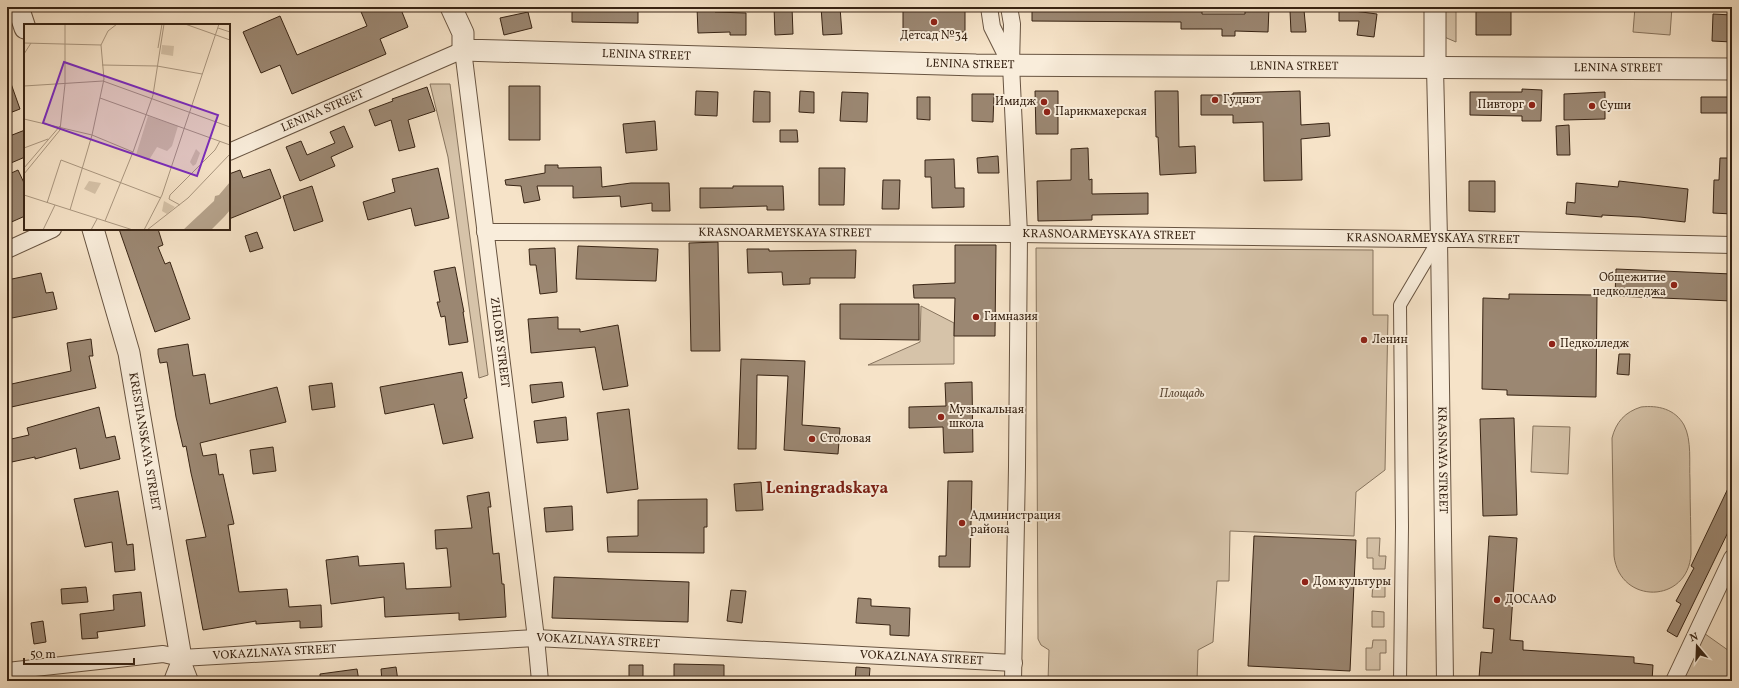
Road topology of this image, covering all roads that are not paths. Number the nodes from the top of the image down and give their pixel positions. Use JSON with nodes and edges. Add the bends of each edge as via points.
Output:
{"nodes":[{"id":1,"x":18,"y":7,"type":"edge"},
{"id":2,"x":451,"y":7,"type":"edge"},
{"id":3,"x":989,"y":7,"type":"edge"},
{"id":4,"x":1009,"y":7,"type":"edge"},
{"id":5,"x":1435,"y":7,"type":"edge"},
{"id":6,"x":24,"y":25,"type":"edge"},
{"id":7,"x":463,"y":50,"type":"junction"},
{"id":8,"x":1011,"y":65,"type":"junction"},
{"id":9,"x":1435,"y":68,"type":"junction"},
{"id":10,"x":1732,"y":69,"type":"edge"},
{"id":11,"x":230,"y":152,"type":"edge"},
{"id":12,"x":52,"y":230,"type":"edge"},
{"id":13,"x":93,"y":230,"type":"edge"},
{"id":14,"x":485,"y":232,"type":"junction"},
{"id":15,"x":1019,"y":234,"type":"junction"},
{"id":16,"x":1439,"y":239,"type":"junction"},
{"id":17,"x":1732,"y":245,"type":"edge"},
{"id":18,"x":7,"y":250,"type":"edge"},
{"id":19,"x":1732,"y":558,"type":"edge"},
{"id":20,"x":536,"y":638,"type":"junction"},
{"id":21,"x":181,"y":658,"type":"junction"},
{"id":22,"x":1014,"y":662,"type":"junction"},
{"id":23,"x":7,"y":671,"type":"edge"},
{"id":24,"x":172,"y":681,"type":"edge"},
{"id":25,"x":190,"y":681,"type":"edge"},
{"id":26,"x":540,"y":681,"type":"edge"},
{"id":27,"x":1013,"y":681,"type":"edge"},
{"id":28,"x":1400,"y":681,"type":"edge"},
{"id":29,"x":1444,"y":681,"type":"edge"},
{"id":30,"x":1674,"y":681,"type":"edge"}],
"edges":[{"from":1,"to":6,"type":"street"},
{"from":2,"to":7,"type":"street","name":"ZHLOBY STREET","via":[[463,33]]},
{"from":3,"to":8,"type":"street","via":[[992,27]]},
{"from":4,"to":8,"type":"street","via":[[1012,24]]},
{"from":5,"to":9,"type":"street"},
{"from":7,"to":8,"type":"street","name":"LENINA STREET"},
{"from":7,"to":11,"type":"street","name":"LENINA STREET"},
{"from":7,"to":14,"type":"street","name":"ZHLOBY STREET"},
{"from":8,"to":9,"type":"street","name":"LENINA STREET"},
{"from":8,"to":15,"type":"street"},
{"from":9,"to":10,"type":"street","name":"LENINA STREET"},
{"from":9,"to":16,"type":"street","name":"KRASNAYA STREET"},
{"from":12,"to":18,"type":"street"},
{"from":13,"to":21,"type":"street","name":"KRESTIANSKAYA STREET","via":[[129,353]]},
{"from":14,"to":15,"type":"street","name":"KRASNOARMEYSKAYA STREET"},
{"from":14,"to":20,"type":"street","name":"ZHLOBY STREET"},
{"from":15,"to":16,"type":"street","name":"KRASNOARMEYSKAYA STREET"},
{"from":15,"to":22,"type":"street"},
{"from":16,"to":17,"type":"street","name":"KRASNOARMEYSKAYA STREET"},
{"from":16,"to":28,"type":"street","via":[[1400,305]]},
{"from":16,"to":29,"type":"street","name":"KRASNAYA STREET"},
{"from":19,"to":30,"type":"street"},
{"from":20,"to":21,"type":"street","name":"VOKAZLNAYA STREET"},
{"from":20,"to":22,"type":"street","name":"VOKAZLNAYA STREET"},
{"from":20,"to":26,"type":"street","name":"ZHLOBY STREET"},
{"from":21,"to":23,"type":"street","name":"VOKAZLNAYA STREET","via":[[163,654]]},
{"from":21,"to":24,"type":"street"},
{"from":21,"to":25,"type":"street"},
{"from":22,"to":27,"type":"street"}]}
